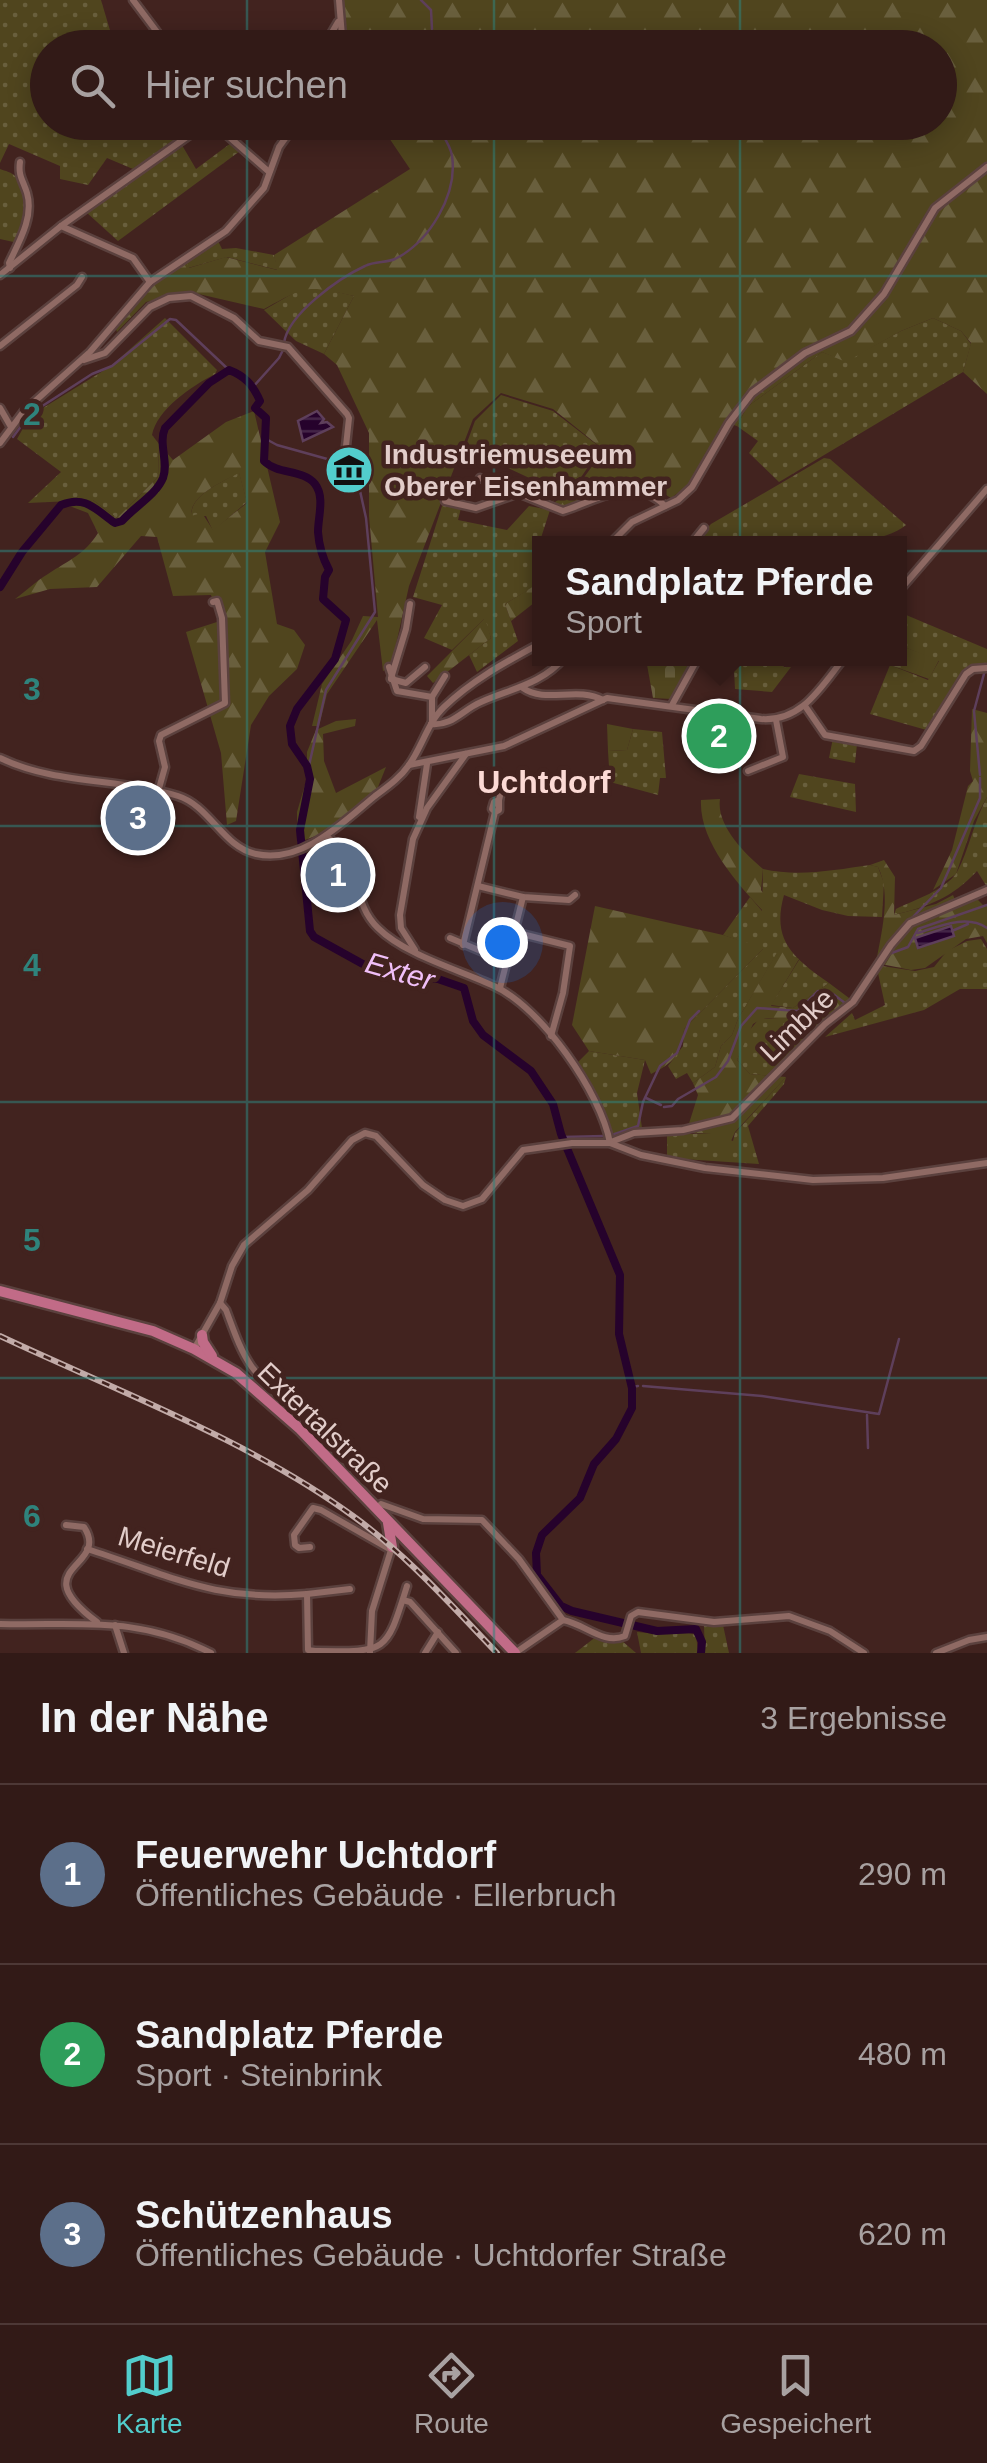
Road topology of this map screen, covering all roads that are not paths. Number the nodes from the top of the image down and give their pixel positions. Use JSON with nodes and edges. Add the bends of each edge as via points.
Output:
{"nodes":[{"id":1,"x":133,"y":0,"type":"edge"},
{"id":2,"x":339,"y":0,"type":"edge"},
{"id":3,"x":340,"y":18,"type":"junction"},
{"id":4,"x":156,"y":30,"type":"edge"},
{"id":5,"x":334,"y":30,"type":"edge"},
{"id":6,"x":341,"y":30,"type":"edge"},
{"id":7,"x":184,"y":140,"type":"edge"},
{"id":8,"x":231,"y":140,"type":"edge"},
{"id":9,"x":284,"y":140,"type":"edge"},
{"id":10,"x":20,"y":162,"type":"dead end"},
{"id":11,"x":987,"y":167,"type":"edge"},
{"id":12,"x":268,"y":171,"type":"junction"},
{"id":13,"x":60,"y":226,"type":"junction"},
{"id":14,"x":10,"y":268,"type":"junction"},
{"id":15,"x":0,"y":275,"type":"edge"},
{"id":16,"x":82,"y":277,"type":"dead end"},
{"id":17,"x":150,"y":282,"type":"junction"},
{"id":18,"x":0,"y":346,"type":"edge"},
{"id":19,"x":82,"y":360,"type":"junction"},
{"id":20,"x":0,"y":408,"type":"edge"},
{"id":21,"x":10,"y":426,"type":"junction"},
{"id":22,"x":0,"y":443,"type":"edge"},
{"id":23,"x":343,"y":474,"type":"dead end"},
{"id":24,"x":480,"y":478,"type":"dead end"},
{"id":25,"x":987,"y":489,"type":"edge"},
{"id":26,"x":517,"y":494,"type":"junction"},
{"id":27,"x":445,"y":500,"type":"dead end"},
{"id":28,"x":666,"y":506,"type":"junction"},
{"id":29,"x":704,"y":528,"type":"dead end"},
{"id":30,"x":618,"y":536,"type":"edge"},
{"id":31,"x":697,"y":536,"type":"edge"},
{"id":32,"x":907,"y":582,"type":"edge"},
{"id":33,"x":213,"y":602,"type":"dead end"},
{"id":34,"x":410,"y":604,"type":"dead end"},
{"id":35,"x":532,"y":648,"type":"edge"},
{"id":36,"x":389,"y":666,"type":"dead end"},
{"id":37,"x":553,"y":666,"type":"edge"},
{"id":38,"x":694,"y":666,"type":"edge"},
{"id":39,"x":838,"y":666,"type":"edge"},
{"id":40,"x":426,"y":667,"type":"dead end"},
{"id":41,"x":987,"y":668,"type":"edge"},
{"id":42,"x":445,"y":676,"type":"dead end"},
{"id":43,"x":391,"y":679,"type":"junction"},
{"id":44,"x":523,"y":688,"type":"junction"},
{"id":45,"x":432,"y":696,"type":"junction"},
{"id":46,"x":602,"y":700,"type":"junction"},
{"id":47,"x":672,"y":705,"type":"junction"},
{"id":48,"x":805,"y":706,"type":"junction"},
{"id":49,"x":776,"y":720,"type":"junction"},
{"id":50,"x":432,"y":724,"type":"junction"},
{"id":51,"x":466,"y":754,"type":"junction"},
{"id":52,"x":0,"y":758,"type":"edge"},
{"id":53,"x":427,"y":764,"type":"junction"},
{"id":54,"x":409,"y":766,"type":"junction"},
{"id":55,"x":748,"y":770,"type":"dead end"},
{"id":56,"x":503,"y":783,"type":"dead end"},
{"id":57,"x":158,"y":792,"type":"junction"},
{"id":58,"x":418,"y":824,"type":"junction"},
{"id":59,"x":326,"y":837,"type":"junction"},
{"id":60,"x":478,"y":886,"type":"junction"},
{"id":61,"x":987,"y":890,"type":"edge"},
{"id":62,"x":575,"y":895,"type":"dead end"},
{"id":63,"x":523,"y":897,"type":"junction"},
{"id":64,"x":514,"y":932,"type":"junction"},
{"id":65,"x":450,"y":938,"type":"dead end"},
{"id":66,"x":463,"y":946,"type":"junction"},
{"id":67,"x":415,"y":951,"type":"junction"},
{"id":68,"x":508,"y":962,"type":"junction"},
{"id":69,"x":500,"y":988,"type":"junction"},
{"id":70,"x":551,"y":1036,"type":"junction"},
{"id":71,"x":610,"y":1143,"type":"junction"},
{"id":72,"x":987,"y":1163,"type":"edge"},
{"id":73,"x":0,"y":1291,"type":"edge"},
{"id":74,"x":220,"y":1303,"type":"junction"},
{"id":75,"x":202,"y":1335,"type":"junction"},
{"id":76,"x":194,"y":1349,"type":"junction"},
{"id":77,"x":216,"y":1360,"type":"junction"},
{"id":78,"x":285,"y":1414,"type":"junction"},
{"id":79,"x":381,"y":1513,"type":"junction"},
{"id":80,"x":66,"y":1525,"type":"dead end"},
{"id":81,"x":402,"y":1534,"type":"junction"},
{"id":82,"x":310,"y":1547,"type":"dead end"},
{"id":83,"x":87,"y":1549,"type":"junction"},
{"id":84,"x":392,"y":1549,"type":"junction"},
{"id":85,"x":408,"y":1586,"type":"dead end"},
{"id":86,"x":350,"y":1590,"type":"dead end"},
{"id":87,"x":307,"y":1594,"type":"junction"},
{"id":88,"x":403,"y":1600,"type":"junction"},
{"id":89,"x":563,"y":1620,"type":"junction"},
{"id":90,"x":98,"y":1623,"type":"junction"},
{"id":91,"x":0,"y":1624,"type":"edge"},
{"id":92,"x":115,"y":1625,"type":"junction"},
{"id":93,"x":438,"y":1632,"type":"junction"},
{"id":94,"x":987,"y":1637,"type":"edge"},
{"id":95,"x":370,"y":1652,"type":"edge"},
{"id":96,"x":124,"y":1653,"type":"edge"},
{"id":97,"x":211,"y":1653,"type":"edge"},
{"id":98,"x":425,"y":1653,"type":"edge"},
{"id":99,"x":456,"y":1653,"type":"edge"},
{"id":100,"x":515,"y":1653,"type":"edge"},
{"id":101,"x":864,"y":1653,"type":"edge"},
{"id":102,"x":936,"y":1653,"type":"edge"}],
"edges":[{"from":1,"to":4,"type":"street"},
{"from":2,"to":3,"type":"street"},
{"from":3,"to":5,"type":"street"},
{"from":3,"to":6,"type":"street"},
{"from":7,"to":13,"type":"street"},
{"from":8,"to":12,"type":"street"},
{"from":9,"to":12,"type":"street"},
{"from":10,"to":14,"type":"street","via":[[28,199]]},
{"from":11,"to":28,"type":"street","via":[[936,208],[884,294],[851,331],[805,353],[745,400],[698,480]]},
{"from":12,"to":17,"type":"street","via":[[264,188],[218,240]]},
{"from":13,"to":14,"type":"street"},
{"from":13,"to":17,"type":"street","via":[[133,258]]},
{"from":14,"to":15,"type":"street"},
{"from":16,"to":18,"type":"street"},
{"from":17,"to":19,"type":"street"},
{"from":19,"to":21,"type":"street"},
{"from":19,"to":23,"type":"street","via":[[105,353],[150,308],[191,296],[259,340],[288,347],[349,418]]},
{"from":20,"to":21,"type":"street"},
{"from":21,"to":22,"type":"street"},
{"from":24,"to":26,"type":"street"},
{"from":25,"to":32,"type":"street"},
{"from":26,"to":27,"type":"street","via":[[476,508]]},
{"from":26,"to":28,"type":"street","via":[[563,510],[624,490],[652,495]]},
{"from":28,"to":30,"type":"street"},
{"from":29,"to":31,"type":"street"},
{"from":33,"to":57,"type":"street","via":[[222,618],[225,703],[160,735],[165,766]]},
{"from":34,"to":43,"type":"street"},
{"from":35,"to":50,"type":"street","via":[[472,685]]},
{"from":36,"to":43,"type":"street"},
{"from":37,"to":44,"type":"street"},
{"from":38,"to":47,"type":"street"},
{"from":39,"to":48,"type":"street"},
{"from":40,"to":43,"type":"street","via":[[406,682]]},
{"from":41,"to":48,"type":"street","via":[[966,674],[914,752],[826,734]]},
{"from":42,"to":45,"type":"street"},
{"from":43,"to":45,"type":"street","via":[[397,691]]},
{"from":44,"to":46,"type":"street"},
{"from":44,"to":50,"type":"street","via":[[484,700],[446,724]]},
{"from":45,"to":50,"type":"street"},
{"from":46,"to":47,"type":"street"},
{"from":46,"to":51,"type":"street","via":[[519,740]]},
{"from":47,"to":49,"type":"street"},
{"from":48,"to":49,"type":"street"},
{"from":49,"to":55,"type":"street","via":[[783,758]]},
{"from":50,"to":54,"type":"street"},
{"from":51,"to":53,"type":"street"},
{"from":51,"to":58,"type":"street"},
{"from":52,"to":57,"type":"street","via":[[42,773]]},
{"from":53,"to":54,"type":"street"},
{"from":53,"to":58,"type":"street"},
{"from":54,"to":59,"type":"street"},
{"from":56,"to":60,"type":"street"},
{"from":57,"to":59,"type":"street","via":[[192,802],[244,849],[269,855]]},
{"from":58,"to":67,"type":"street","via":[[400,915]]},
{"from":59,"to":67,"type":"street","via":[[349,858],[374,924]]},
{"from":60,"to":63,"type":"street"},
{"from":60,"to":66,"type":"street"},
{"from":61,"to":71,"type":"street","name":"Limbke","via":[[910,923],[853,1002],[732,1118]]},
{"from":62,"to":63,"type":"street"},
{"from":63,"to":64,"type":"street"},
{"from":64,"to":68,"type":"street"},
{"from":64,"to":70,"type":"street","via":[[570,946]]},
{"from":65,"to":66,"type":"street"},
{"from":66,"to":68,"type":"street"},
{"from":67,"to":69,"type":"street"},
{"from":68,"to":69,"type":"street"},
{"from":69,"to":70,"type":"street"},
{"from":70,"to":71,"type":"street","via":[[594,1096]]},
{"from":71,"to":72,"type":"street","via":[[691,1165],[813,1180]]},
{"from":71,"to":74,"type":"street","via":[[523,1150],[484,1197],[463,1206],[423,1185],[374,1134],[360,1134],[244,1245]]},
{"from":73,"to":76,"type":"main road","name":"Extertalstraße","via":[[136,1325]]},
{"from":74,"to":75,"type":"street"},
{"from":74,"to":78,"type":"street","via":[[252,1370],[278,1393],[293,1396]]},
{"from":75,"to":76,"type":"street"},
{"from":75,"to":77,"type":"main road"},
{"from":76,"to":77,"type":"main road","name":"Extertalstraße"},
{"from":77,"to":78,"type":"main road","name":"Extertalstraße"},
{"from":78,"to":79,"type":"main road","name":"Extertalstraße"},
{"from":79,"to":81,"type":"main road","name":"Extertalstraße"},
{"from":79,"to":84,"type":"main road"},
{"from":79,"to":89,"type":"street","via":[[381,1504],[423,1519],[482,1520]]},
{"from":80,"to":83,"type":"street","via":[[87,1529]]},
{"from":81,"to":84,"type":"street"},
{"from":81,"to":100,"type":"main road","name":"Extertalstraße"},
{"from":82,"to":84,"type":"street","via":[[299,1548],[294,1536],[314,1508]]},
{"from":83,"to":87,"type":"street","name":"Meierfeld","via":[[221,1593]]},
{"from":83,"to":90,"type":"street","via":[[65,1588]]},
{"from":84,"to":95,"type":"street","via":[[370,1620]]},
{"from":85,"to":88,"type":"street"},
{"from":86,"to":87,"type":"street","name":"Meierfeld"},
{"from":87,"to":95,"type":"street","via":[[308,1650]]},
{"from":88,"to":93,"type":"street"},
{"from":88,"to":95,"type":"street","via":[[388,1641]]},
{"from":89,"to":100,"type":"street"},
{"from":89,"to":101,"type":"street","via":[[619,1639],[638,1612],[714,1622],[789,1616]]},
{"from":90,"to":91,"type":"street"},
{"from":90,"to":92,"type":"street"},
{"from":92,"to":96,"type":"street"},
{"from":92,"to":97,"type":"street","via":[[160,1631]]},
{"from":93,"to":98,"type":"street"},
{"from":93,"to":99,"type":"street"},
{"from":94,"to":102,"type":"street"}]}
